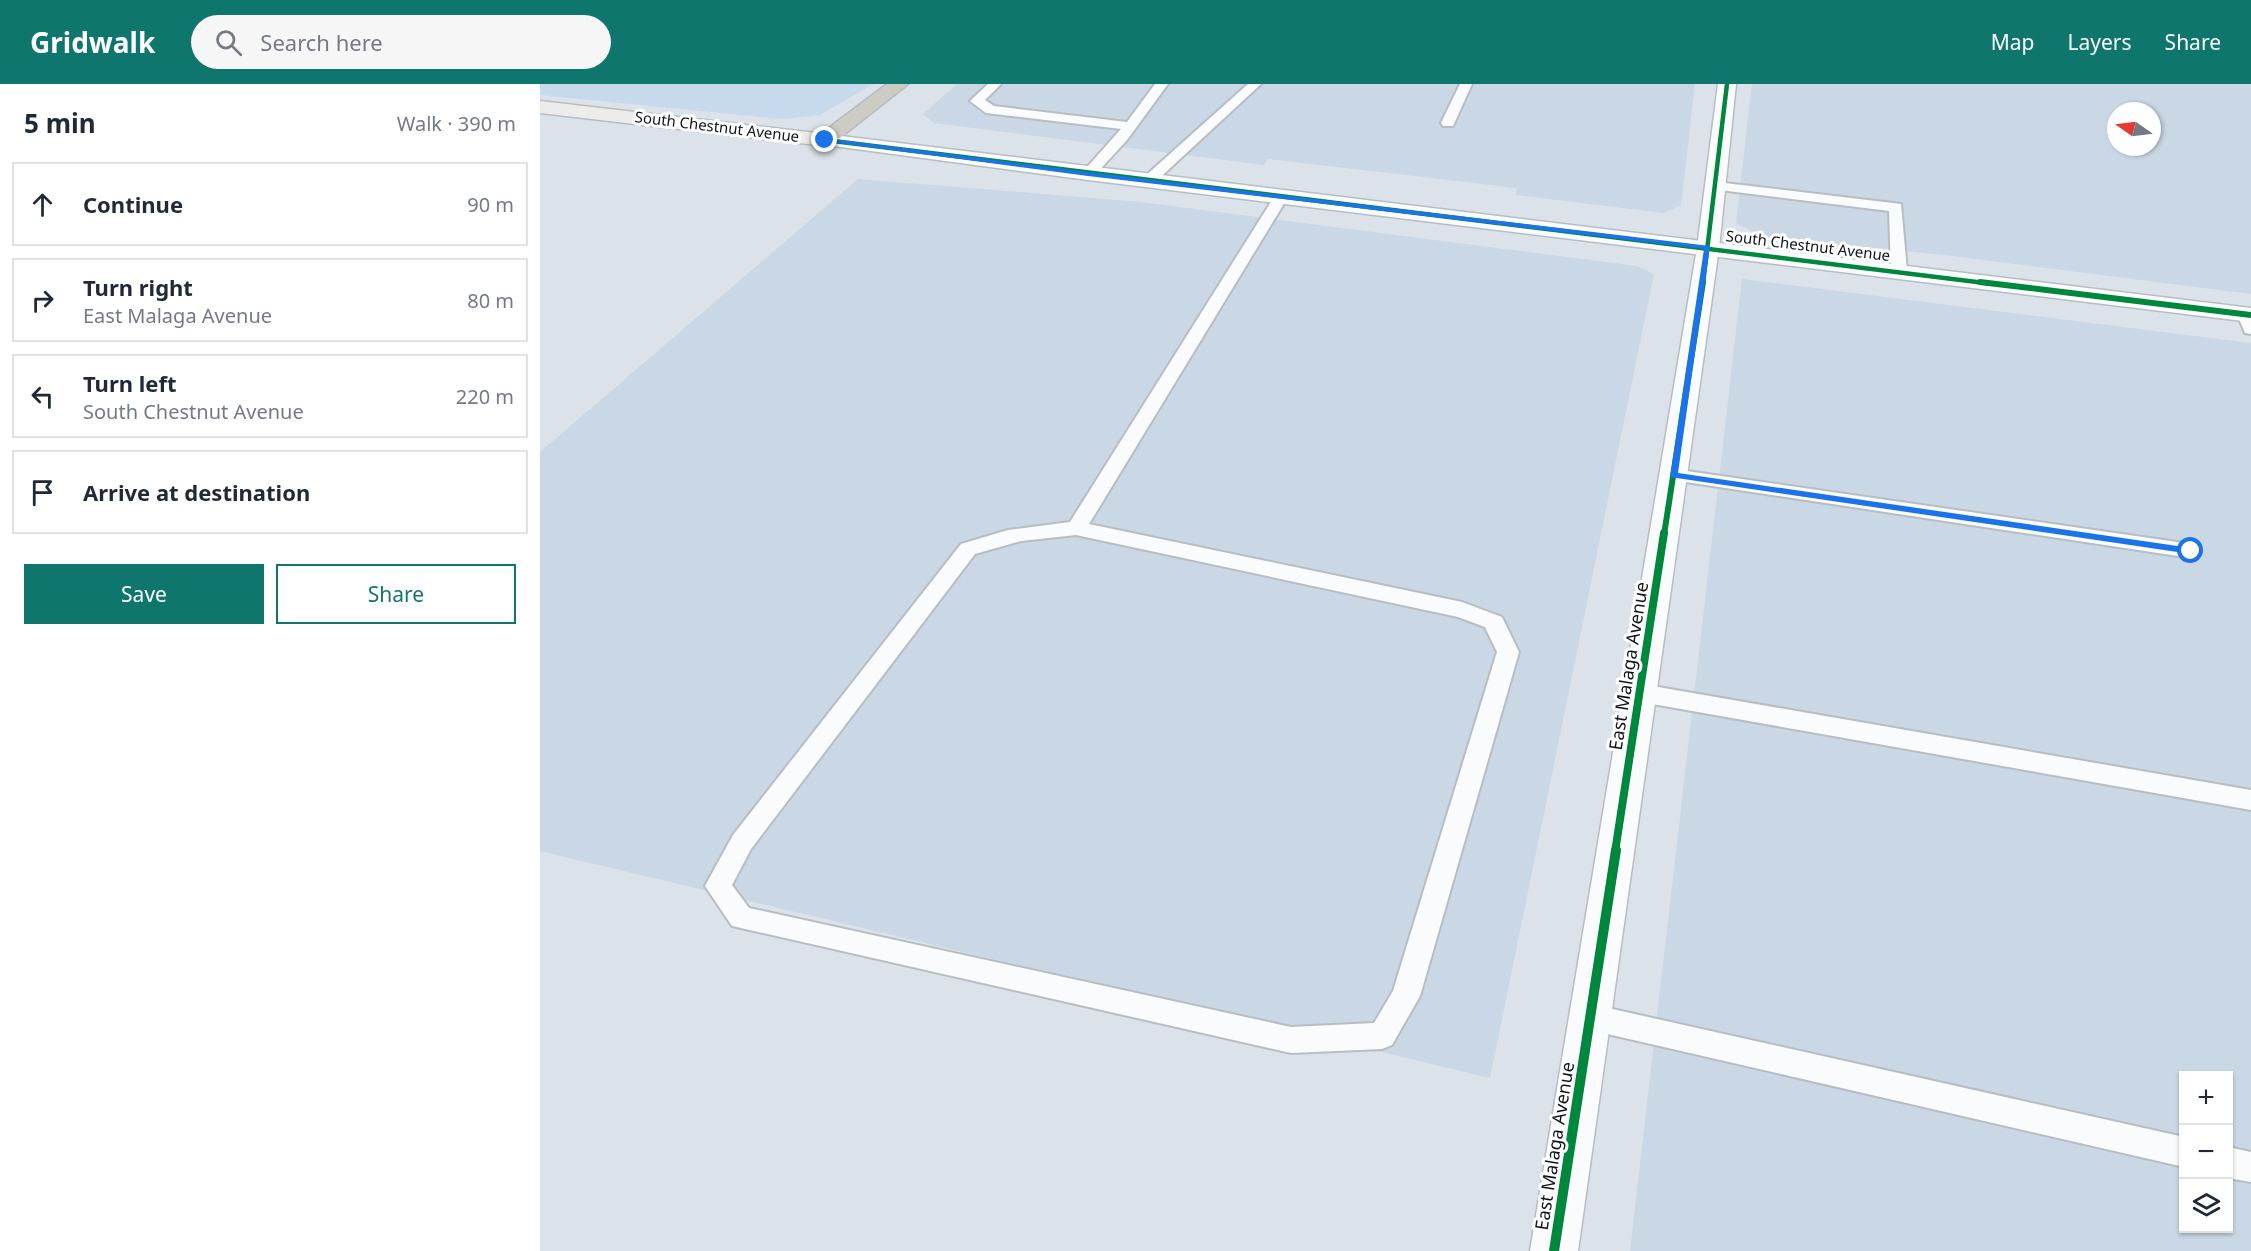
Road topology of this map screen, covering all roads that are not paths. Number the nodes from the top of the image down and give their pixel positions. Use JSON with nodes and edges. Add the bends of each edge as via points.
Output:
{"nodes":[{"id":1,"x":899,"y":84,"type":"edge"},
{"id":2,"x":995,"y":84,"type":"edge"},
{"id":3,"x":1162,"y":84,"type":"edge"},
{"id":4,"x":1255,"y":84,"type":"edge"},
{"id":5,"x":1466,"y":84,"type":"edge"},
{"id":6,"x":1727,"y":84,"type":"edge"},
{"id":7,"x":540,"y":107,"type":"edge"},
{"id":8,"x":1448,"y":123,"type":"dead end"},
{"id":9,"x":1130,"y":126,"type":"junction"},
{"id":10,"x":825,"y":140,"type":"junction"},
{"id":11,"x":1088,"y":174,"type":"junction"},
{"id":12,"x":1148,"y":181,"type":"junction"},
{"id":13,"x":1716,"y":186,"type":"junction"},
{"id":14,"x":1281,"y":197,"type":"junction"},
{"id":15,"x":1708,"y":248,"type":"junction"},
{"id":16,"x":1899,"y":271,"type":"junction"},
{"id":17,"x":2249,"y":319,"type":"edge"},
{"id":18,"x":1673,"y":475,"type":"junction"},
{"id":19,"x":1076,"y":528,"type":"junction"},
{"id":20,"x":2191,"y":551,"type":"dead end"},
{"id":21,"x":1641,"y":693,"type":"junction"},
{"id":22,"x":2251,"y":800,"type":"edge"},
{"id":23,"x":1590,"y":1017,"type":"junction"},
{"id":24,"x":2179,"y":1151,"type":"edge"},
{"id":25,"x":2233,"y":1163,"type":"edge"},
{"id":26,"x":2251,"y":1167,"type":"edge"},
{"id":27,"x":1554,"y":1251,"type":"edge"}],
"edges":[{"from":1,"to":10,"type":"highway"},
{"from":2,"to":9,"type":"lane","via":[[977,101],[991,110]]},
{"from":3,"to":9,"type":"lane"},
{"from":4,"to":12,"type":"lane"},
{"from":5,"to":8,"type":"lane"},
{"from":6,"to":13,"type":"street","name":"East Malaga Avenue"},
{"from":7,"to":10,"type":"main road","name":"South Chestnut Avenue"},
{"from":9,"to":11,"type":"lane"},
{"from":10,"to":11,"type":"street","name":"South Chestnut Avenue"},
{"from":11,"to":12,"type":"street","name":"South Chestnut Avenue"},
{"from":12,"to":14,"type":"street","name":"South Chestnut Avenue"},
{"from":13,"to":15,"type":"street","name":"East Malaga Avenue"},
{"from":13,"to":16,"type":"lane","via":[[1896,207]]},
{"from":14,"to":15,"type":"street","name":"South Chestnut Avenue"},
{"from":14,"to":19,"type":"lane"},
{"from":15,"to":16,"type":"street","name":"South Chestnut Avenue"},
{"from":15,"to":18,"type":"street","name":"East Malaga Avenue"},
{"from":16,"to":17,"type":"street","name":"South Chestnut Avenue"},
{"from":18,"to":20,"type":"lane"},
{"from":18,"to":21,"type":"street","name":"East Malaga Avenue"},
{"from":19,"to":19,"type":"lane","via":[[1462,610],[1494,622],[1508,652],[1406,996],[1382,1036],[1291,1040],[741,918],[718,886],[742,842],[968,549],[1026,532]]},
{"from":21,"to":22,"type":"lane"},
{"from":21,"to":23,"type":"street","name":"East Malaga Avenue"},
{"from":23,"to":24,"type":"lane"},
{"from":23,"to":27,"type":"street","name":"East Malaga Avenue"},
{"from":25,"to":26,"type":"lane"}]}
